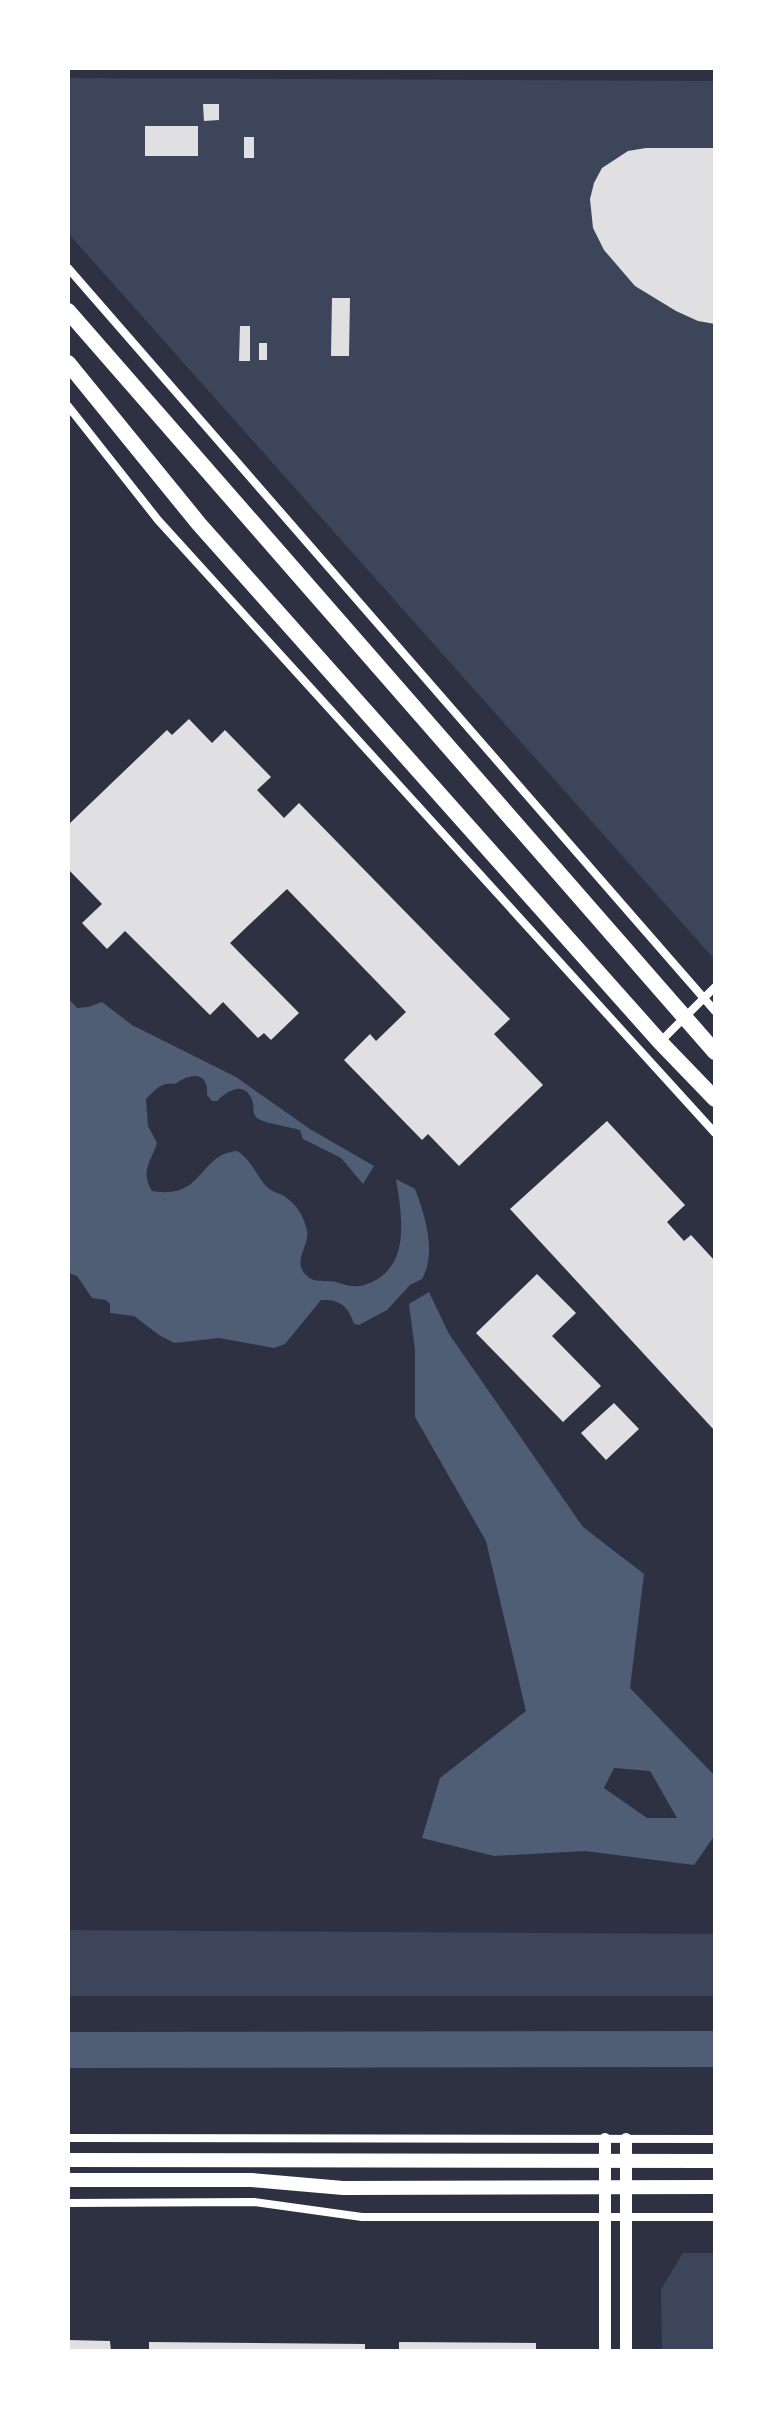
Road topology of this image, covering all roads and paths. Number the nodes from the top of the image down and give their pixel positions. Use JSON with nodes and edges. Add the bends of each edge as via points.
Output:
{"nodes":[{"id":1,"x":68,"y":268,"type":"edge"},
{"id":2,"x":68,"y":311,"type":"edge"},
{"id":3,"x":68,"y":363,"type":"edge"},
{"id":4,"x":68,"y":406,"type":"edge"},
{"id":5,"x":715,"y":987,"type":"edge"},
{"id":6,"x":702,"y":998,"type":"junction"},
{"id":7,"x":715,"y":1011,"type":"edge"},
{"id":8,"x":684,"y":1019,"type":"junction"},
{"id":9,"x":660,"y":1042,"type":"junction"},
{"id":10,"x":715,"y":1052,"type":"edge"},
{"id":11,"x":715,"y":1099,"type":"edge"},
{"id":12,"x":715,"y":1133,"type":"edge"},
{"id":13,"x":68,"y":2138,"type":"edge"},
{"id":14,"x":605,"y":2139,"type":"junction"},
{"id":15,"x":626,"y":2139,"type":"junction"},
{"id":16,"x":715,"y":2139,"type":"edge"},
{"id":17,"x":68,"y":2160,"type":"edge"},
{"id":18,"x":605,"y":2161,"type":"junction"},
{"id":19,"x":626,"y":2161,"type":"junction"},
{"id":20,"x":715,"y":2161,"type":"edge"},
{"id":21,"x":68,"y":2180,"type":"edge"},
{"id":22,"x":715,"y":2187,"type":"edge"},
{"id":23,"x":604,"y":2188,"type":"junction"},
{"id":24,"x":626,"y":2188,"type":"junction"},
{"id":25,"x":68,"y":2203,"type":"edge"},
{"id":26,"x":604,"y":2217,"type":"junction"},
{"id":27,"x":626,"y":2217,"type":"junction"},
{"id":28,"x":715,"y":2217,"type":"edge"},
{"id":29,"x":605,"y":2351,"type":"edge"},
{"id":30,"x":626,"y":2351,"type":"edge"}],
"edges":[{"from":1,"to":6,"type":"street"},
{"from":2,"to":8,"type":"main road"},
{"from":3,"to":9,"type":"main road","via":[[210,536]]},
{"from":4,"to":12,"type":"street","via":[[158,520]]},
{"from":5,"to":6,"type":"street"},
{"from":6,"to":7,"type":"street"},
{"from":6,"to":8,"type":"street"},
{"from":8,"to":9,"type":"street"},
{"from":8,"to":10,"type":"main road"},
{"from":9,"to":11,"type":"main road"},
{"from":13,"to":14,"type":"street"},
{"from":14,"to":15,"type":"street"},
{"from":14,"to":18,"type":"street"},
{"from":15,"to":16,"type":"street"},
{"from":15,"to":19,"type":"street"},
{"from":17,"to":18,"type":"main road"},
{"from":18,"to":19,"type":"main road"},
{"from":18,"to":23,"type":"street"},
{"from":19,"to":20,"type":"main road"},
{"from":19,"to":24,"type":"street"},
{"from":21,"to":23,"type":"main road"},
{"from":22,"to":24,"type":"main road"},
{"from":23,"to":24,"type":"main road"},
{"from":23,"to":26,"type":"street"},
{"from":24,"to":27,"type":"street"},
{"from":25,"to":26,"type":"street","via":[[254,2202],[362,2217]]},
{"from":26,"to":27,"type":"street"},
{"from":26,"to":29,"type":"street"},
{"from":27,"to":28,"type":"street"},
{"from":27,"to":30,"type":"street"}]}
